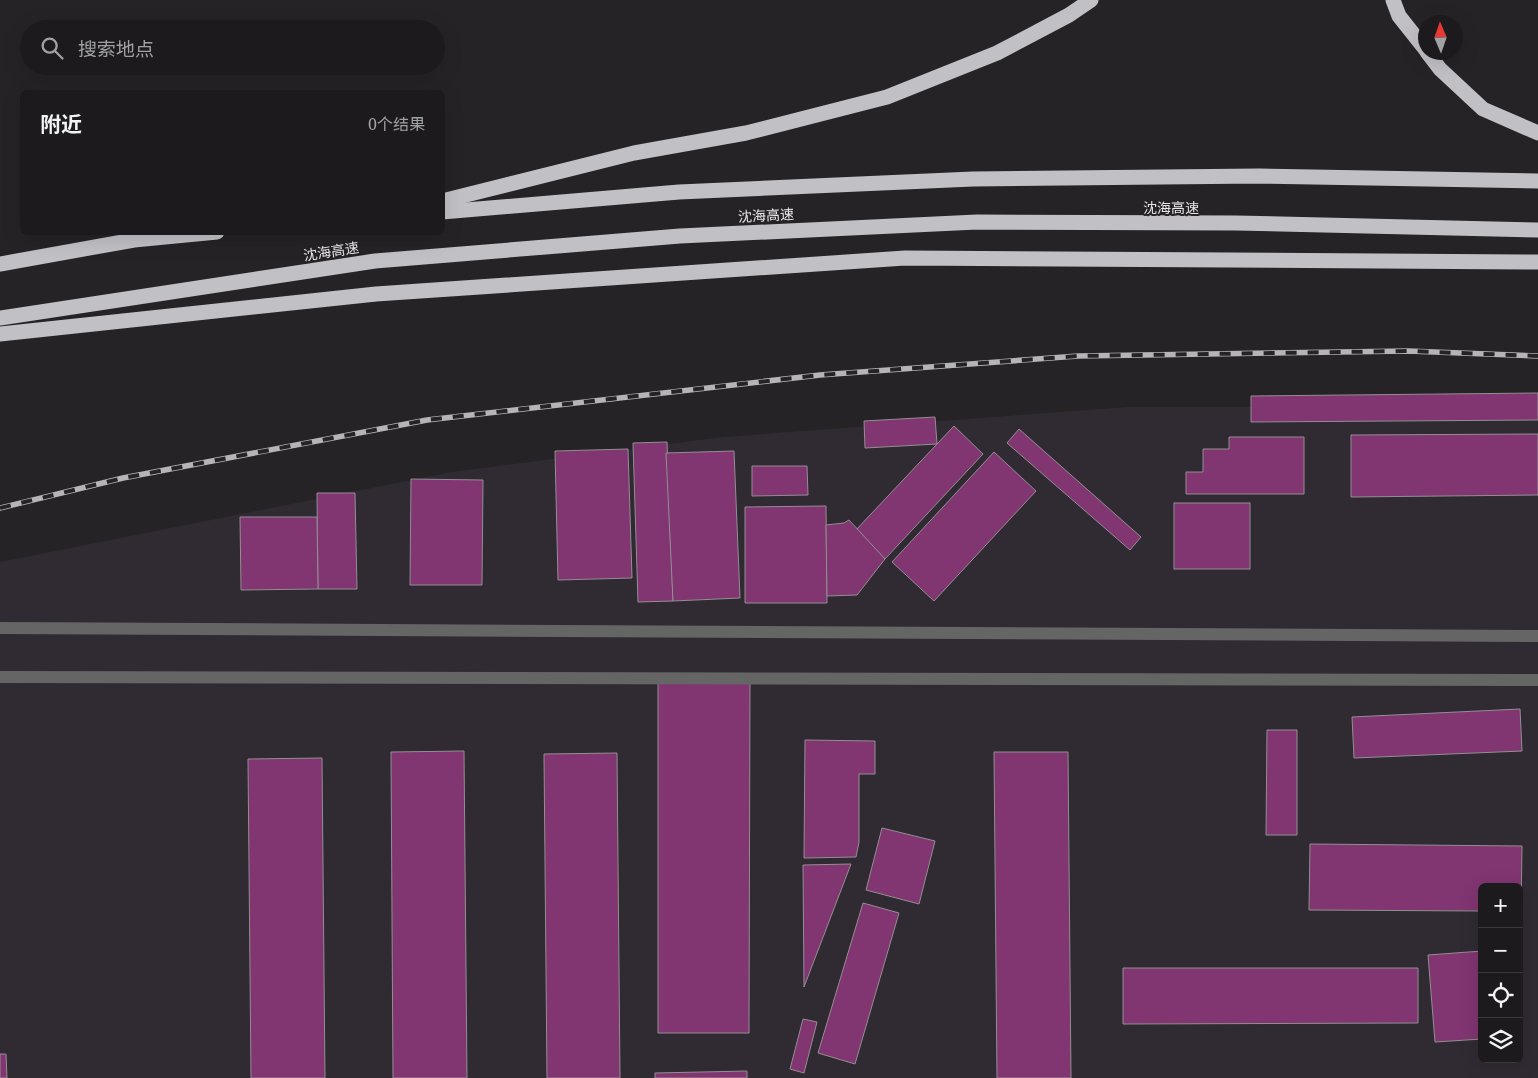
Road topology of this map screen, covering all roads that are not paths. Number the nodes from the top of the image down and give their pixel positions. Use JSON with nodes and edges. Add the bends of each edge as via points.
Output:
{"nodes":[{"id":1,"x":1091,"y":0,"type":"edge"},
{"id":2,"x":1393,"y":0,"type":"edge"},
{"id":3,"x":1418,"y":41,"type":"edge"},
{"id":4,"x":1433,"y":60,"type":"edge"},
{"id":5,"x":1538,"y":133,"type":"edge"},
{"id":6,"x":1538,"y":181,"type":"edge"},
{"id":7,"x":445,"y":200,"type":"edge"},
{"id":8,"x":445,"y":212,"type":"edge"},
{"id":9,"x":1538,"y":230,"type":"edge"},
{"id":10,"x":186,"y":235,"type":"edge"},
{"id":11,"x":1538,"y":262,"type":"edge"},
{"id":12,"x":0,"y":264,"type":"edge"},
{"id":13,"x":0,"y":318,"type":"edge"},
{"id":14,"x":0,"y":334,"type":"edge"},
{"id":15,"x":0,"y":628,"type":"edge"},
{"id":16,"x":1538,"y":636,"type":"edge"},
{"id":17,"x":0,"y":677,"type":"edge"},
{"id":18,"x":1538,"y":680,"type":"edge"}],
"edges":[{"from":1,"to":7,"type":"highway","via":[[997,53],[887,97],[746,133],[634,153]]},
{"from":2,"to":3,"type":"highway","via":[[1399,16]]},
{"from":4,"to":5,"type":"highway","via":[[1482,109]]},
{"from":6,"to":8,"type":"highway","name":"沈海高速","via":[[1259,176],[973,179],[679,192]]},
{"from":9,"to":13,"type":"highway","name":"沈海高速","via":[[1236,223],[977,222],[680,236],[375,261]]},
{"from":10,"to":12,"type":"highway","via":[[134,240]]},
{"from":11,"to":14,"type":"highway","via":[[905,258],[376,294]]},
{"from":15,"to":16,"type":"lane"},
{"from":17,"to":18,"type":"lane"}]}
